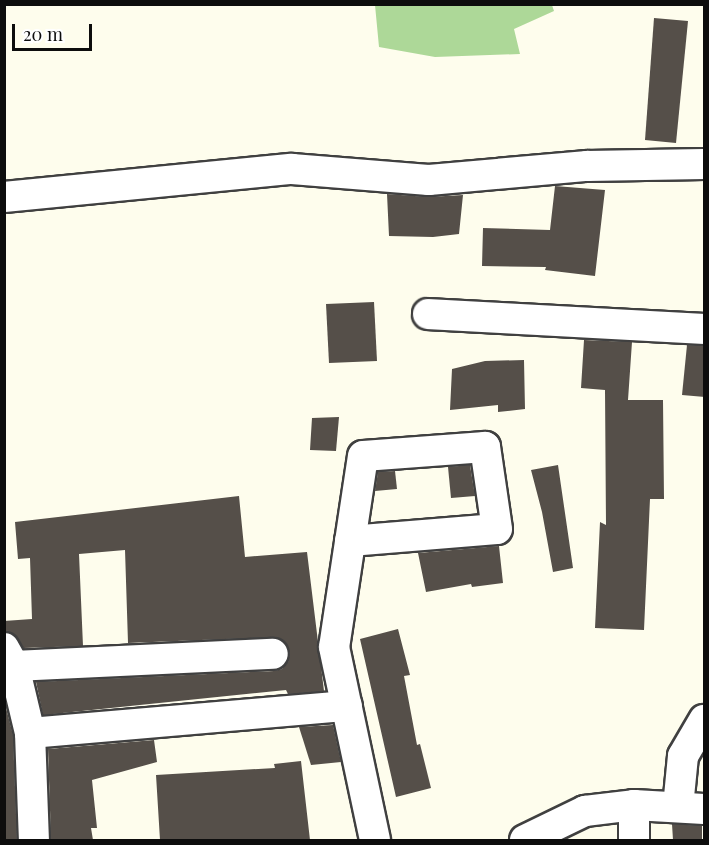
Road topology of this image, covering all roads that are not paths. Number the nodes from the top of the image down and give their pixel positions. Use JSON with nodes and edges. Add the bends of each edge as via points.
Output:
{"nodes":[{"id":1,"x":705,"y":164,"type":"edge"},
{"id":2,"x":4,"y":197,"type":"edge"},
{"id":3,"x":428,"y":314,"type":"dead end"},
{"id":4,"x":705,"y":329,"type":"edge"},
{"id":5,"x":350,"y":541,"type":"junction"},
{"id":6,"x":273,"y":654,"type":"dead end"},
{"id":7,"x":9,"y":657,"type":"edge"},
{"id":8,"x":347,"y":706,"type":"junction"},
{"id":9,"x":705,"y":720,"type":"edge"},
{"id":10,"x":30,"y":733,"type":"junction"},
{"id":11,"x":634,"y":805,"type":"junction"},
{"id":12,"x":691,"y":808,"type":"edge"},
{"id":13,"x":34,"y":840,"type":"edge"},
{"id":14,"x":375,"y":840,"type":"edge"},
{"id":15,"x":525,"y":840,"type":"edge"},
{"id":16,"x":634,"y":840,"type":"edge"}],
"edges":[{"from":1,"to":2,"type":"street","via":[[587,166],[429,180],[292,169]]},
{"from":3,"to":4,"type":"street"},
{"from":5,"to":5,"type":"street","via":[[363,456],[485,447],[497,529]]},
{"from":5,"to":8,"type":"street","via":[[334,647]]},
{"from":6,"to":7,"type":"street"},
{"from":7,"to":10,"type":"street"},
{"from":8,"to":10,"type":"street"},
{"from":8,"to":14,"type":"street"},
{"from":9,"to":12,"type":"street","via":[[683,756]]},
{"from":10,"to":13,"type":"street"},
{"from":11,"to":12,"type":"street"},
{"from":11,"to":15,"type":"street","via":[[585,812]]},
{"from":11,"to":16,"type":"street"}]}
